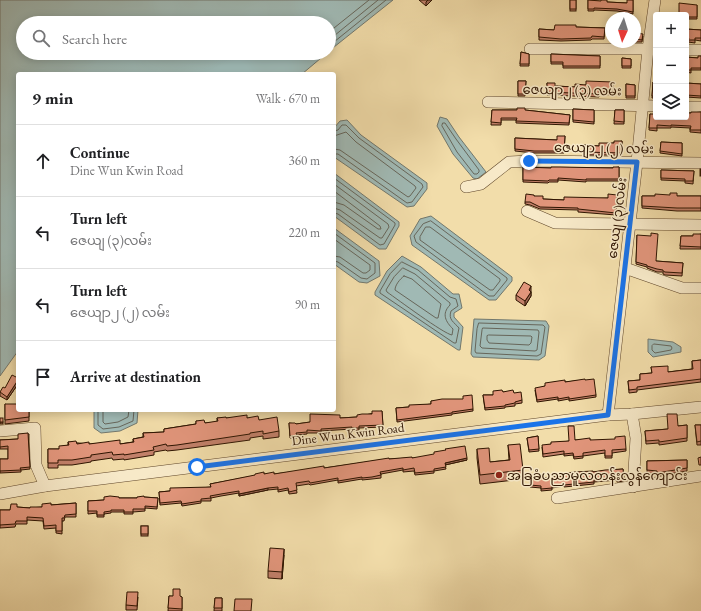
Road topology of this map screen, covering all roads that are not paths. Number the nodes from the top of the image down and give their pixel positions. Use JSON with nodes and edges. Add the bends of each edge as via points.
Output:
{"nodes":[{"id":1,"x":655,"y":0,"type":"edge"},
{"id":2,"x":530,"y":49,"type":"dead end"},
{"id":3,"x":652,"y":49,"type":"edge"},
{"id":4,"x":689,"y":50,"type":"edge"},
{"id":5,"x":701,"y":50,"type":"edge"},
{"id":6,"x":488,"y":102,"type":"dead end"},
{"id":7,"x":643,"y":106,"type":"junction"},
{"id":8,"x":653,"y":106,"type":"edge"},
{"id":9,"x":689,"y":106,"type":"edge"},
{"id":10,"x":701,"y":107,"type":"edge"},
{"id":11,"x":637,"y":162,"type":"junction"},
{"id":12,"x":701,"y":163,"type":"edge"},
{"id":13,"x":466,"y":187,"type":"dead end"},
{"id":14,"x":527,"y":211,"type":"dead end"},
{"id":15,"x":630,"y":224,"type":"junction"},
{"id":16,"x":701,"y":225,"type":"edge"},
{"id":17,"x":625,"y":268,"type":"junction"},
{"id":18,"x":701,"y":288,"type":"edge"},
{"id":19,"x":701,"y":407,"type":"edge"},
{"id":20,"x":632,"y":414,"type":"junction"},
{"id":21,"x":608,"y":415,"type":"junction"},
{"id":22,"x":0,"y":431,"type":"edge"},
{"id":23,"x":701,"y":476,"type":"edge"},
{"id":24,"x":45,"y":486,"type":"junction"},
{"id":25,"x":633,"y":487,"type":"junction"},
{"id":26,"x":0,"y":494,"type":"edge"},
{"id":27,"x":557,"y":498,"type":"dead end"}],
"edges":[{"from":1,"to":3,"type":"street","name":"ဇေယျ (၃)လမ်း"},
{"from":2,"to":3,"type":"street"},
{"from":3,"to":7,"type":"street","name":"ဇေယျ (၃)လမ်း"},
{"from":4,"to":5,"type":"street"},
{"from":6,"to":7,"type":"street","name":"ဇေယျာ၂ (၃) လမ်း"},
{"from":7,"to":8,"type":"street","name":"ဇေယျာ၂ (၃) လမ်း"},
{"from":7,"to":11,"type":"street","name":"ဇေယျ (၃)လမ်း"},
{"from":9,"to":10,"type":"street"},
{"from":11,"to":12,"type":"street","name":"ဇေယျာ၂ (၂) လမ်း"},
{"from":11,"to":13,"type":"street","name":"ဇေယျာ၂ (၂) လမ်း","via":[[509,162],[481,184]]},
{"from":11,"to":15,"type":"street","name":"ဇေယျ (၃)လမ်း"},
{"from":14,"to":15,"type":"street","via":[[554,223]]},
{"from":15,"to":16,"type":"street"},
{"from":15,"to":17,"type":"street","name":"ဇေယျ (၃)လမ်း"},
{"from":17,"to":18,"type":"street","via":[[682,288]]},
{"from":17,"to":21,"type":"street","name":"ဇေယျ (၃)လမ်း"},
{"from":19,"to":20,"type":"street","name":"Dine Wun Kwin Road"},
{"from":20,"to":21,"type":"street","name":"Dine Wun Kwin Road"},
{"from":20,"to":25,"type":"street","via":[[636,438]]},
{"from":21,"to":24,"type":"street","name":"Dine Wun Kwin Road"},
{"from":22,"to":24,"type":"street","via":[[35,428],[36,465]]},
{"from":23,"to":25,"type":"street"},
{"from":24,"to":26,"type":"street","name":"Dine Wun Kwin Road"},
{"from":25,"to":27,"type":"street"}]}
